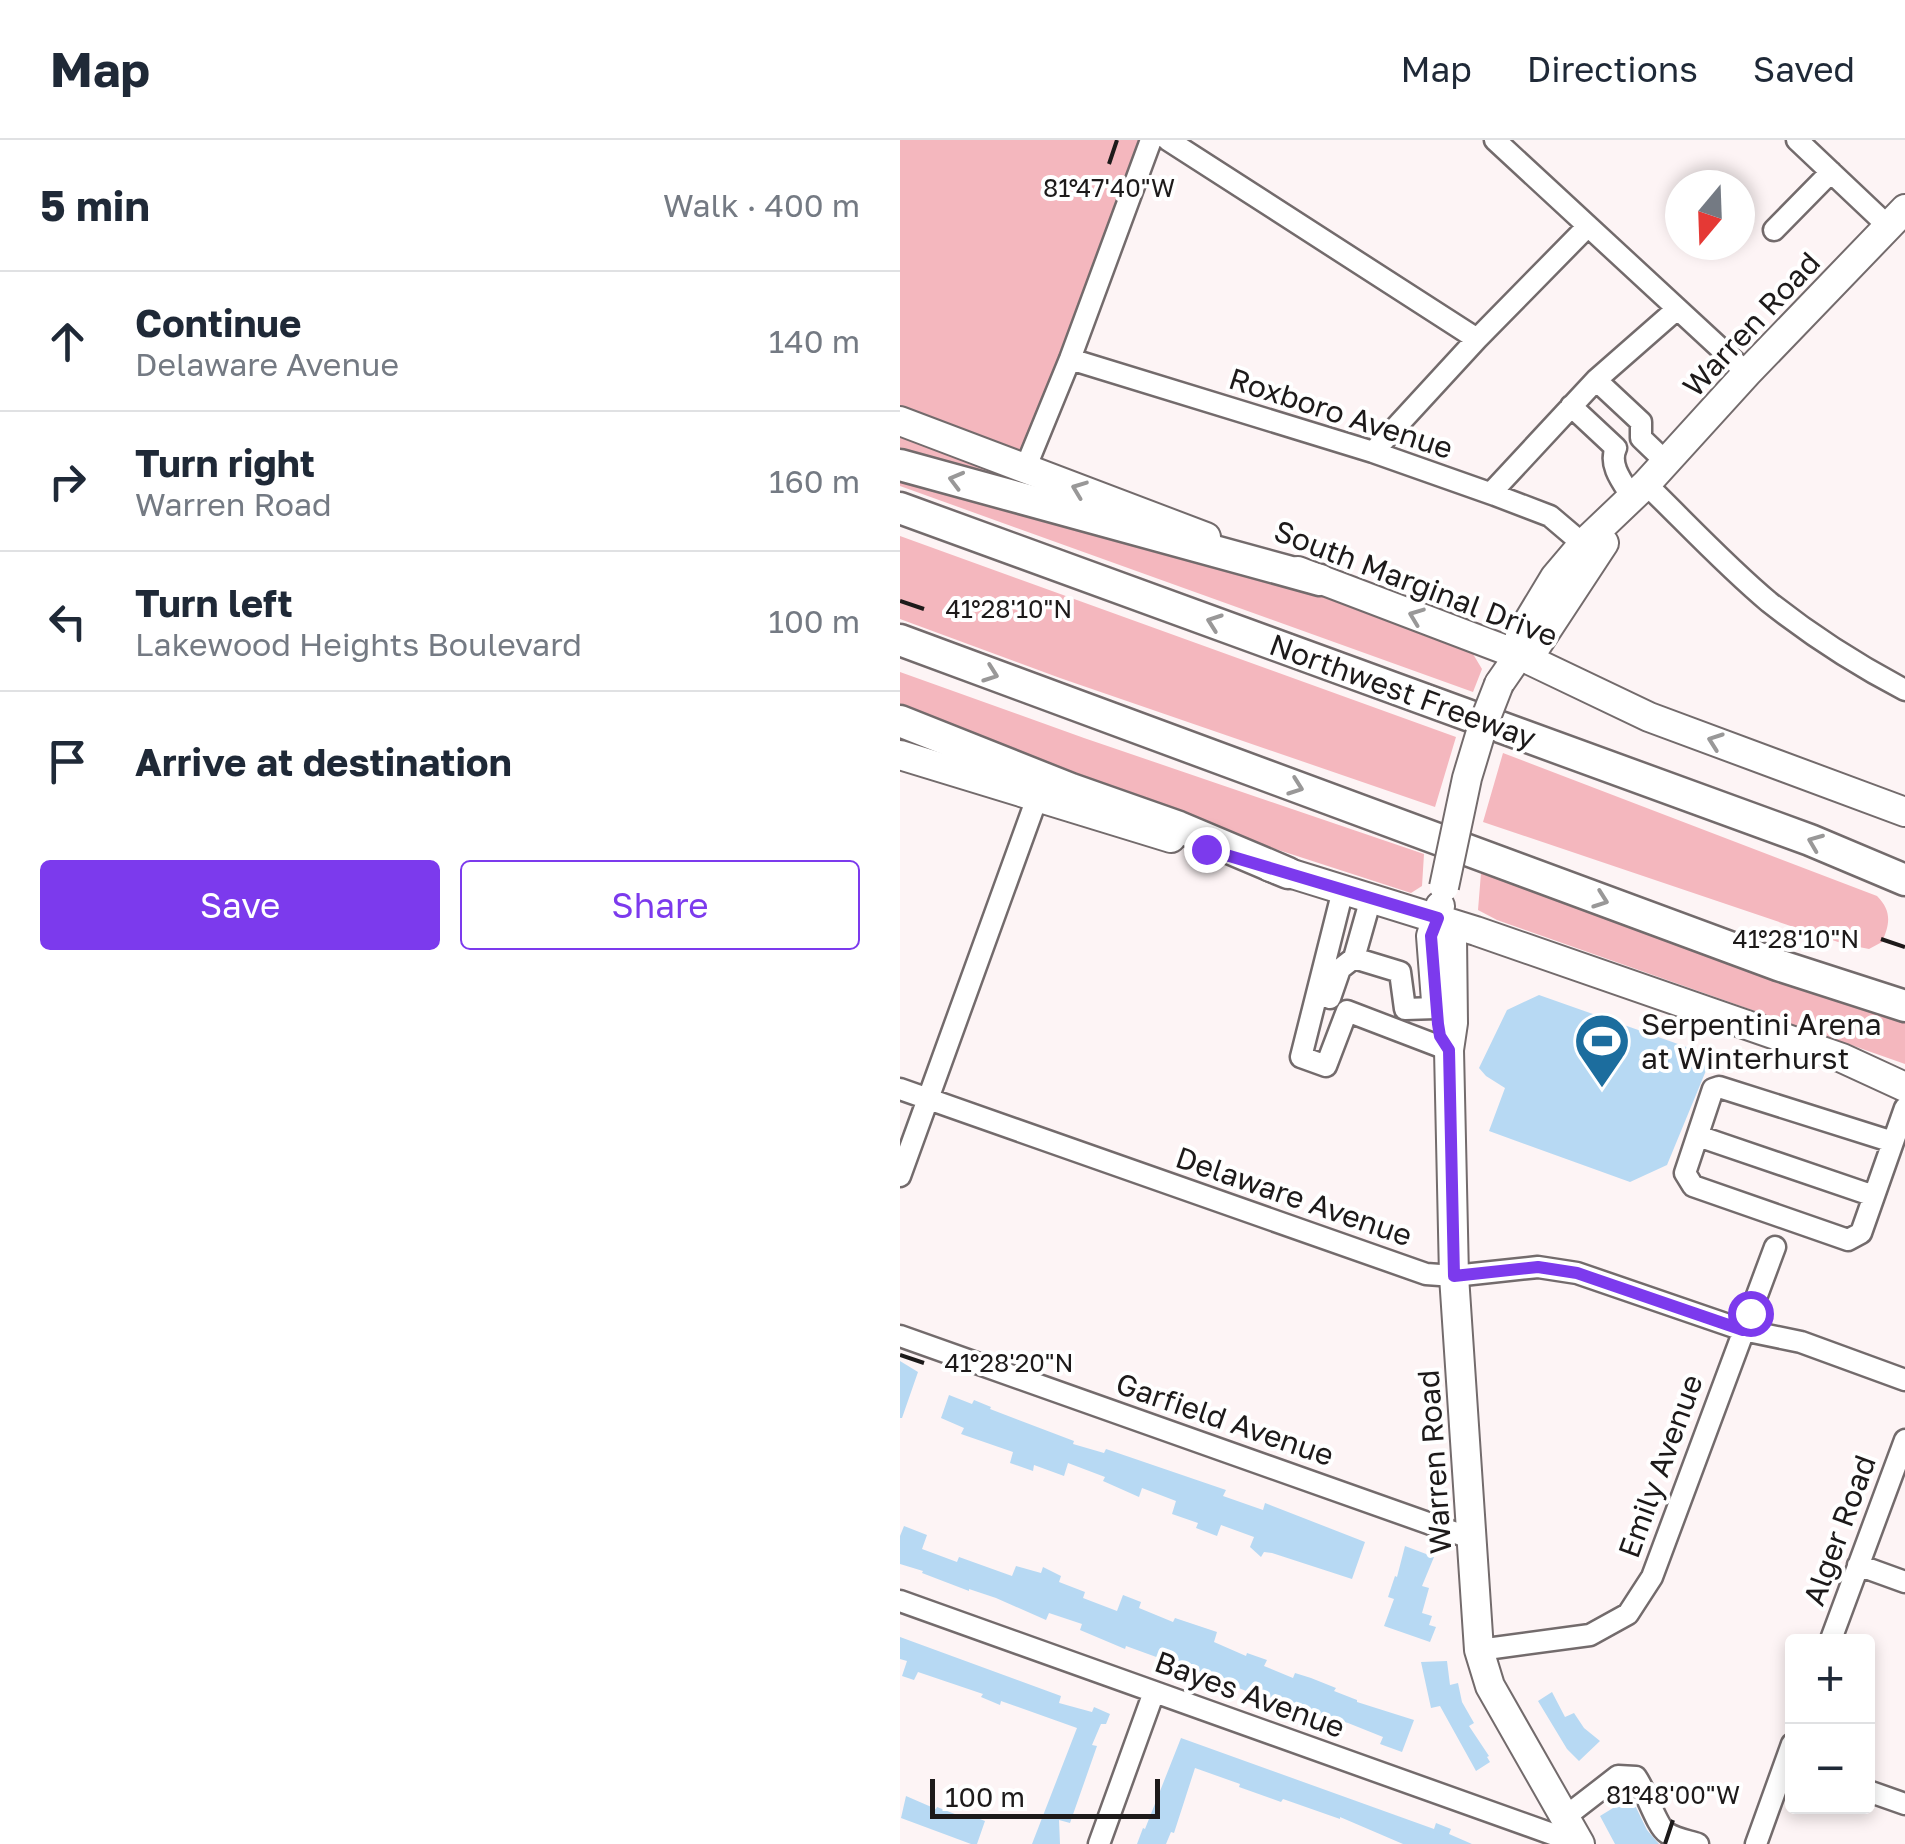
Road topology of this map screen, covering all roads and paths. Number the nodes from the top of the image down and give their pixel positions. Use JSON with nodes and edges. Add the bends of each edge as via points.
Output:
{"nodes":[{"id":1,"x":1151,"y":140,"type":"edge"},
{"id":2,"x":1168,"y":140,"type":"edge"},
{"id":3,"x":1495,"y":140,"type":"edge"},
{"id":4,"x":1797,"y":140,"type":"edge"},
{"id":5,"x":1831,"y":172,"type":"junction"},
{"id":6,"x":1897,"y":218,"type":"edge"},
{"id":7,"x":1587,"y":227,"type":"junction"},
{"id":8,"x":1774,"y":230,"type":"dead end"},
{"id":9,"x":1677,"y":309,"type":"junction"},
{"id":10,"x":1477,"y":339,"type":"junction"},
{"id":11,"x":1070,"y":359,"type":"junction"},
{"id":12,"x":1747,"y":373,"type":"junction"},
{"id":13,"x":1596,"y":380,"type":"junction"},
{"id":14,"x":1571,"y":406,"type":"junction"},
{"id":15,"x":900,"y":421,"type":"edge"},
{"id":16,"x":1373,"y":452,"type":"junction"},
{"id":17,"x":1666,"y":462,"type":"junction"},
{"id":18,"x":900,"y":465,"type":"edge"},
{"id":19,"x":1025,"y":468,"type":"junction"},
{"id":20,"x":1639,"y":491,"type":"junction"},
{"id":21,"x":1490,"y":493,"type":"junction"},
{"id":22,"x":900,"y":508,"type":"edge"},
{"id":23,"x":1583,"y":544,"type":"junction"},
{"id":24,"x":1320,"y":580,"type":"junction"},
{"id":25,"x":900,"y":640,"type":"edge"},
{"id":26,"x":1519,"y":655,"type":"junction"},
{"id":27,"x":1905,"y":690,"type":"edge"},
{"id":28,"x":900,"y":721,"type":"edge"},
{"id":29,"x":900,"y":755,"type":"edge"},
{"id":30,"x":1037,"y":798,"type":"junction"},
{"id":31,"x":1905,"y":812,"type":"edge"},
{"id":32,"x":1288,"y":873,"type":"junction"},
{"id":33,"x":1905,"y":880,"type":"edge"},
{"id":34,"x":1344,"y":890,"type":"junction"},
{"id":35,"x":1371,"y":898,"type":"junction"},
{"id":36,"x":1438,"y":918,"type":"junction"},
{"id":37,"x":1354,"y":958,"type":"junction"},
{"id":38,"x":1330,"y":998,"type":"dead end"},
{"id":39,"x":1905,"y":1006,"type":"edge"},
{"id":40,"x":1436,"y":1008,"type":"junction"},
{"id":41,"x":1449,"y":1050,"type":"junction"},
{"id":42,"x":1842,"y":1058,"type":"junction"},
{"id":43,"x":1905,"y":1077,"type":"edge"},
{"id":44,"x":1905,"y":1087,"type":"edge"},
{"id":45,"x":900,"y":1089,"type":"edge"},
{"id":46,"x":928,"y":1100,"type":"junction"},
{"id":47,"x":1905,"y":1108,"type":"edge"},
{"id":48,"x":1698,"y":1136,"type":"junction"},
{"id":49,"x":1893,"y":1142,"type":"junction"},
{"id":50,"x":900,"y":1176,"type":"edge"},
{"id":51,"x":1874,"y":1196,"type":"junction"},
{"id":52,"x":1775,"y":1247,"type":"dead end"},
{"id":53,"x":1454,"y":1276,"type":"junction"},
{"id":54,"x":1743,"y":1330,"type":"junction"},
{"id":55,"x":900,"y":1336,"type":"edge"},
{"id":56,"x":1905,"y":1380,"type":"edge"},
{"id":57,"x":1905,"y":1440,"type":"edge"},
{"id":58,"x":1472,"y":1539,"type":"junction"},
{"id":59,"x":1858,"y":1565,"type":"junction"},
{"id":60,"x":1905,"y":1582,"type":"edge"},
{"id":61,"x":900,"y":1601,"type":"edge"},
{"id":62,"x":1833,"y":1634,"type":"edge"},
{"id":63,"x":1479,"y":1650,"type":"junction"},
{"id":64,"x":1154,"y":1692,"type":"junction"},
{"id":65,"x":1785,"y":1769,"type":"edge"},
{"id":66,"x":1875,"y":1793,"type":"edge"},
{"id":67,"x":1905,"y":1804,"type":"edge"},
{"id":68,"x":1565,"y":1817,"type":"junction"},
{"id":69,"x":1099,"y":1844,"type":"edge"},
{"id":70,"x":1580,"y":1844,"type":"edge"},
{"id":71,"x":1698,"y":1844,"type":"edge"},
{"id":72,"x":1756,"y":1844,"type":"edge"}],
"edges":[{"from":1,"to":11,"type":"street"},
{"from":2,"to":10,"type":"street"},
{"from":3,"to":7,"type":"street"},
{"from":4,"to":5,"type":"street"},
{"from":5,"to":6,"type":"street"},
{"from":5,"to":8,"type":"street"},
{"from":6,"to":12,"type":"main road","name":"Warren Road"},
{"from":7,"to":9,"type":"street"},
{"from":7,"to":10,"type":"street"},
{"from":9,"to":12,"type":"street"},
{"from":9,"to":13,"type":"street"},
{"from":10,"to":16,"type":"street"},
{"from":11,"to":16,"type":"street","name":"Roxboro Avenue"},
{"from":11,"to":19,"type":"street"},
{"from":12,"to":17,"type":"main road","name":"Warren Road"},
{"from":13,"to":14,"type":"street"},
{"from":13,"to":17,"type":"street","via":[[1641,422],[1641,438]]},
{"from":14,"to":20,"type":"street","via":[[1616,448],[1614,465]]},
{"from":14,"to":21,"type":"street"},
{"from":15,"to":19,"type":"main road","name":"South Marginal Drive"},
{"from":16,"to":21,"type":"street","name":"Roxboro Avenue"},
{"from":17,"to":20,"type":"main road","name":"Warren Road"},
{"from":24,"to":18,"type":"highway","one_way":true},
{"from":24,"to":19,"type":"main road","name":"South Marginal Drive","one_way":true},
{"from":20,"to":23,"type":"main road","name":"Warren Road"},
{"from":20,"to":26,"type":"main road","name":"Warren Road","via":[[1536,648]]},
{"from":20,"to":27,"type":"street","via":[[1803,628]]},
{"from":21,"to":23,"type":"street","name":"Roxboro Avenue","via":[[1550,516]]},
{"from":33,"to":22,"type":"highway","name":"Northwest Freeway","one_way":true},
{"from":23,"to":26,"type":"main road","name":"Warren Road","via":[[1520,635]]},
{"from":26,"to":24,"type":"main road","name":"South Marginal Drive","one_way":true},
{"from":25,"to":39,"type":"highway","one_way":true},
{"from":31,"to":26,"type":"main road","name":"South Marginal Drive","one_way":true,"via":[[1649,717]]},
{"from":26,"to":36,"type":"main road","name":"Warren Road","bridge":true,"via":[[1499,684],[1467,778]]},
{"from":28,"to":32,"type":"highway"},
{"from":29,"to":30,"type":"main road"},
{"from":30,"to":32,"type":"main road"},
{"from":30,"to":46,"type":"street"},
{"from":32,"to":34,"type":"main road"},
{"from":34,"to":35,"type":"main road"},
{"from":34,"to":41,"type":"street","via":[[1300,1057],[1326,1066],[1347,1011]]},
{"from":35,"to":36,"type":"main road"},
{"from":35,"to":37,"type":"street"},
{"from":36,"to":40,"type":"main road","name":"Warren Road","via":[[1431,936]]},
{"from":36,"to":41,"type":"main road","name":"Warren Road","via":[[1452,937]]},
{"from":36,"to":42,"type":"main road"},
{"from":37,"to":38,"type":"street","via":[[1340,969]]},
{"from":37,"to":40,"type":"street","via":[[1400,972],[1405,1009]]},
{"from":40,"to":41,"type":"main road","name":"Warren Road"},
{"from":41,"to":53,"type":"main road","name":"Warren Road"},
{"from":42,"to":43,"type":"main road"},
{"from":42,"to":44,"type":"main road"},
{"from":45,"to":46,"type":"street","name":"Delaware Avenue"},
{"from":46,"to":50,"type":"street"},
{"from":46,"to":53,"type":"street","name":"Delaware Avenue","via":[[1426,1274]]},
{"from":47,"to":49,"type":"street"},
{"from":48,"to":49,"type":"street","via":[[1713,1090],[1720,1087]]},
{"from":48,"to":51,"type":"street"},
{"from":48,"to":51,"type":"street","via":[[1686,1173],[1693,1186],[1848,1240],[1862,1233]]},
{"from":49,"to":51,"type":"street"},
{"from":52,"to":54,"type":"street","name":"Emily Avenue"},
{"from":53,"to":54,"type":"street","name":"Delaware Avenue","via":[[1538,1267],[1577,1273]]},
{"from":53,"to":58,"type":"main road","name":"Warren Road"},
{"from":54,"to":56,"type":"street","name":"Delaware Avenue","via":[[1801,1342]]},
{"from":54,"to":63,"type":"street","name":"Emily Avenue","via":[[1652,1576],[1628,1614],[1590,1635]]},
{"from":55,"to":58,"type":"street","name":"Garfield Avenue"},
{"from":57,"to":59,"type":"street","name":"Alger Road"},
{"from":58,"to":63,"type":"main road","name":"Warren Road"},
{"from":59,"to":60,"type":"street"},
{"from":59,"to":62,"type":"street","name":"Alger Road"},
{"from":61,"to":64,"type":"street","name":"Bayes Avenue"},
{"from":63,"to":68,"type":"main road","name":"Warren Road","via":[[1490,1686]]},
{"from":64,"to":69,"type":"street"},
{"from":64,"to":70,"type":"street","name":"Bayes Avenue"},
{"from":65,"to":72,"type":"street"},
{"from":66,"to":67,"type":"street"},
{"from":68,"to":70,"type":"main road","name":"Warren Road"},
{"from":68,"to":71,"type":"street","via":[[1618,1776],[1636,1777],[1663,1830]]}]}
